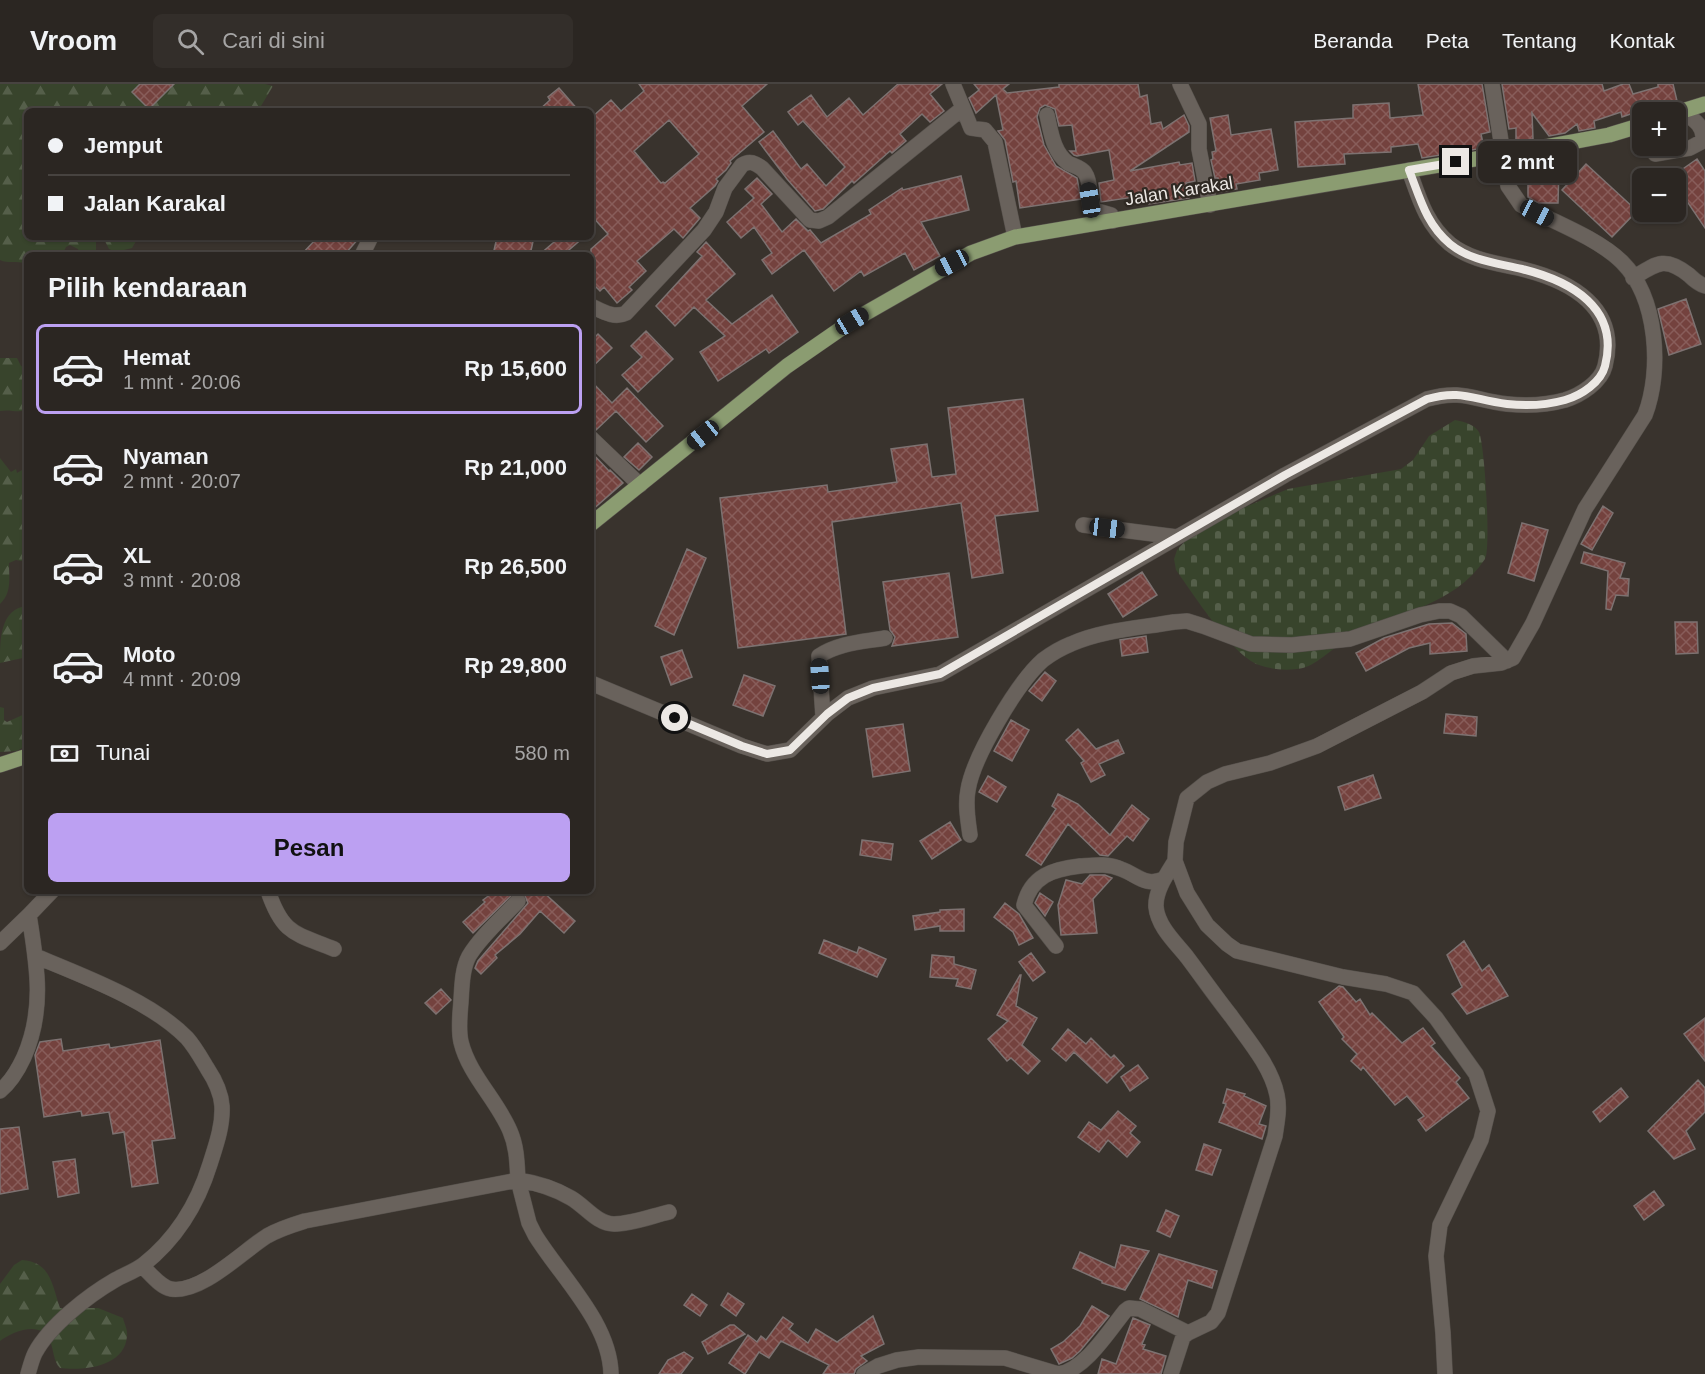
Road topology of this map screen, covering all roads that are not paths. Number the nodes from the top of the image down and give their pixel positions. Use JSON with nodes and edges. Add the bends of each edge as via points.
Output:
{"nodes":[{"id":1,"x":953,"y":84,"type":"edge"},
{"id":2,"x":1179,"y":84,"type":"edge"},
{"id":3,"x":1492,"y":84,"type":"edge"},
{"id":4,"x":1705,"y":104,"type":"edge"},
{"id":5,"x":963,"y":108,"type":"junction"},
{"id":6,"x":1686,"y":110,"type":"edge"},
{"id":7,"x":1047,"y":115,"type":"dead end"},
{"id":8,"x":1686,"y":117,"type":"edge"},
{"id":9,"x":1632,"y":128,"type":"edge"},
{"id":10,"x":1686,"y":149,"type":"edge"},
{"id":11,"x":1502,"y":155,"type":"junction"},
{"id":12,"x":1409,"y":170,"type":"junction"},
{"id":13,"x":1210,"y":205,"type":"junction"},
{"id":14,"x":1113,"y":221,"type":"junction"},
{"id":15,"x":1015,"y":237,"type":"junction"},
{"id":16,"x":1633,"y":278,"type":"junction"},
{"id":17,"x":1705,"y":286,"type":"edge"},
{"id":18,"x":594,"y":307,"type":"edge"},
{"id":19,"x":594,"y":441,"type":"edge"},
{"id":20,"x":640,"y":485,"type":"junction"},
{"id":21,"x":594,"y":522,"type":"edge"},
{"id":22,"x":1083,"y":525,"type":"dead end"},
{"id":23,"x":1177,"y":537,"type":"junction"},
{"id":24,"x":885,"y":638,"type":"dead end"},
{"id":25,"x":1507,"y":661,"type":"junction"},
{"id":26,"x":594,"y":684,"type":"edge"},
{"id":27,"x":823,"y":717,"type":"junction"},
{"id":28,"x":24,"y":757,"type":"edge"},
{"id":29,"x":0,"y":765,"type":"edge"},
{"id":30,"x":970,"y":835,"type":"dead end"},
{"id":31,"x":1175,"y":861,"type":"junction"},
{"id":32,"x":1164,"y":879,"type":"junction"},
{"id":33,"x":49,"y":894,"type":"edge"},
{"id":34,"x":269,"y":894,"type":"edge"},
{"id":35,"x":518,"y":901,"type":"dead end"},
{"id":36,"x":29,"y":915,"type":"junction"},
{"id":37,"x":0,"y":943,"type":"edge"},
{"id":38,"x":1056,"y":946,"type":"dead end"},
{"id":39,"x":334,"y":949,"type":"dead end"},
{"id":40,"x":35,"y":956,"type":"junction"},
{"id":41,"x":0,"y":1091,"type":"edge"},
{"id":42,"x":518,"y":1180,"type":"junction"},
{"id":43,"x":669,"y":1212,"type":"dead end"},
{"id":44,"x":142,"y":1266,"type":"junction"},
{"id":45,"x":1188,"y":1333,"type":"junction"},
{"id":46,"x":28,"y":1374,"type":"edge"},
{"id":47,"x":611,"y":1374,"type":"edge"},
{"id":48,"x":864,"y":1374,"type":"edge"},
{"id":49,"x":1171,"y":1374,"type":"edge"},
{"id":50,"x":1445,"y":1374,"type":"edge"}],
"edges":[{"from":1,"to":5,"type":"street"},
{"from":2,"to":13,"type":"street","via":[[1199,124],[1199,149]]},
{"from":3,"to":11,"type":"street"},
{"from":4,"to":6,"type":"main road"},
{"from":5,"to":15,"type":"street","via":[[971,128],[985,130],[994,142]]},
{"from":5,"to":18,"type":"street","via":[[819,221],[804,215],[762,168],[753,162],[746,163],[725,188],[704,230],[626,313],[612,315]]},
{"from":7,"to":14,"type":"street","via":[[1058,151],[1066,162],[1086,174],[1094,210],[1111,215]]},
{"from":8,"to":10,"type":"street","via":[[1704,132],[1703,141]]},
{"from":9,"to":11,"type":"main road","name":"Jalan Karakal"},
{"from":11,"to":12,"type":"main road","name":"Jalan Karakal"},
{"from":11,"to":16,"type":"street","via":[[1508,186],[1521,205],[1592,241],[1622,262]]},
{"from":12,"to":13,"type":"main road","name":"Jalan Karakal"},
{"from":12,"to":23,"type":"street","via":[[1424,211],[1450,244],[1483,261],[1557,281],[1596,307],[1607,332],[1603,372],[1583,392],[1564,400],[1518,405],[1449,394],[1427,399]]},
{"from":13,"to":14,"type":"main road","name":"Jalan Karakal"},
{"from":14,"to":15,"type":"main road","name":"Jalan Karakal"},
{"from":15,"to":20,"type":"main road","name":"Jalan Karakal","via":[[971,253],[852,321],[787,366]]},
{"from":16,"to":17,"type":"street","via":[[1653,265],[1667,262]]},
{"from":16,"to":25,"type":"street","via":[[1647,307],[1652,331],[1651,398],[1645,415],[1585,510],[1521,646]]},
{"from":19,"to":20,"type":"street"},
{"from":20,"to":21,"type":"main road","name":"Jalan Karakal"},
{"from":22,"to":23,"type":"street"},
{"from":23,"to":27,"type":"street","via":[[940,674],[861,692]]},
{"from":24,"to":27,"type":"street","via":[[829,649],[819,656]]},
{"from":25,"to":30,"type":"street","via":[[1461,616],[1450,611],[1420,615],[1350,639],[1292,645],[1251,644],[1187,621],[1089,637],[1043,661],[1025,679],[982,748],[967,791]]},
{"from":25,"to":31,"type":"street","via":[[1451,673],[1317,746],[1207,782],[1187,798]]},
{"from":26,"to":27,"type":"street","via":[[767,754],[790,750]]},
{"from":28,"to":29,"type":"main road"},
{"from":31,"to":32,"type":"street"},
{"from":31,"to":50,"type":"street","via":[[1196,909],[1217,936],[1237,951],[1413,993],[1476,1074],[1488,1111],[1480,1140],[1440,1225],[1436,1256]]},
{"from":32,"to":38,"type":"street","via":[[1139,879],[1122,869],[1101,864],[1060,869],[1043,876],[1027,892],[1024,905]]},
{"from":32,"to":45,"type":"street","via":[[1157,896],[1160,920],[1259,1055],[1274,1082],[1278,1111],[1275,1136],[1218,1313],[1211,1322]]},
{"from":33,"to":36,"type":"street"},
{"from":34,"to":39,"type":"street","via":[[287,928]]},
{"from":35,"to":42,"type":"street","via":[[466,963],[460,1030],[466,1056],[510,1131],[518,1160]]},
{"from":36,"to":37,"type":"street"},
{"from":36,"to":40,"type":"street"},
{"from":40,"to":41,"type":"street","via":[[38,1010],[34,1031],[20,1064]]},
{"from":40,"to":44,"type":"street","via":[[142,1005],[171,1025],[199,1054],[217,1085],[222,1120],[201,1192],[180,1226]]},
{"from":42,"to":43,"type":"street","via":[[558,1191],[613,1224]]},
{"from":42,"to":44,"type":"street","via":[[286,1227],[267,1236],[226,1267],[181,1288],[163,1286]]},
{"from":42,"to":47,"type":"street","via":[[535,1235],[602,1331]]},
{"from":44,"to":46,"type":"street","via":[[113,1281],[66,1315],[35,1353]]},
{"from":45,"to":48,"type":"street","via":[[1140,1309],[1130,1308],[1085,1359],[1064,1373],[1005,1358],[919,1357],[897,1360]]},
{"from":45,"to":49,"type":"street","via":[[1183,1337]]}]}
